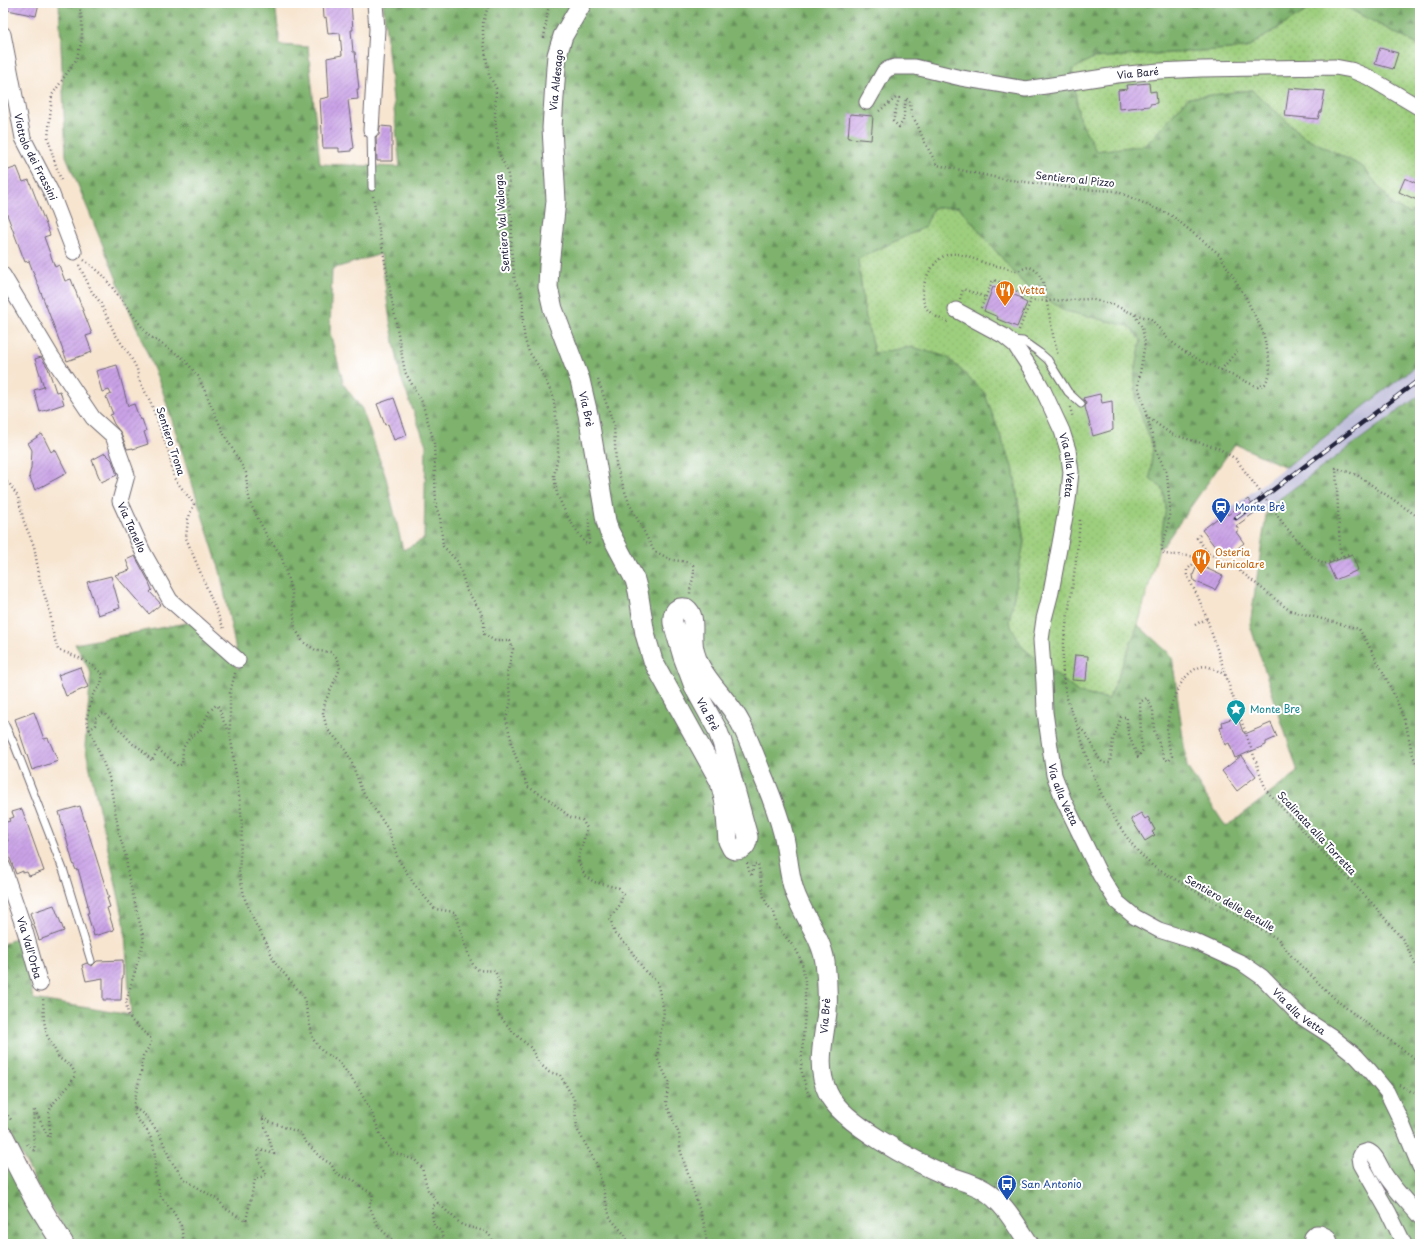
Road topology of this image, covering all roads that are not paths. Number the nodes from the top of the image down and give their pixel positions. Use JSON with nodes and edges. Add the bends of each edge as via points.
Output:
{"nodes":[{"id":1,"x":375,"y":3,"type":"edge"},
{"id":2,"x":582,"y":3,"type":"edge"},
{"id":3,"x":3,"y":34,"type":"edge"},
{"id":4,"x":872,"y":104,"type":"road end"},
{"id":5,"x":1420,"y":108,"type":"edge"},
{"id":6,"x":371,"y":130,"type":"joint"},
{"id":7,"x":552,"y":140,"type":"joint"},
{"id":8,"x":372,"y":187,"type":"road end"},
{"id":9,"x":74,"y":252,"type":"road end"},
{"id":10,"x":3,"y":275,"type":"edge"},
{"id":11,"x":956,"y":310,"type":"dead end"},
{"id":12,"x":1015,"y":336,"type":"junction"},
{"id":13,"x":1081,"y":404,"type":"dead end"},
{"id":14,"x":238,"y":660,"type":"road end"},
{"id":15,"x":3,"y":721,"type":"edge"},
{"id":16,"x":3,"y":867,"type":"edge"},
{"id":17,"x":91,"y":961,"type":"dead end"},
{"id":18,"x":40,"y":984,"type":"road end"},
{"id":19,"x":9,"y":1132,"type":"edge"},
{"id":20,"x":1420,"y":1167,"type":"edge"},
{"id":21,"x":1420,"y":1216,"type":"edge"},
{"id":22,"x":63,"y":1244,"type":"edge"},
{"id":23,"x":1029,"y":1244,"type":"edge"},
{"id":24,"x":1311,"y":1244,"type":"edge"},
{"id":25,"x":1331,"y":1244,"type":"edge"},
{"id":26,"x":1404,"y":1244,"type":"edge"}],
"edges":[{"from":1,"to":6,"type":"street","via":[[377,29]]},
{"from":2,"to":7,"type":"street","name":"Via Aldesago","via":[[563,36],[557,56]]},
{"from":3,"to":9,"type":"street","name":"Viottolo dei Frassini","via":[[23,138],[47,182]]},
{"from":4,"to":5,"type":"street","name":"Via Baré","via":[[884,72],[894,66],[915,67],[1026,89],[1159,71],[1318,66],[1357,72]]},
{"from":6,"to":8,"type":"lane"},
{"from":7,"to":23,"type":"street","name":"Via Brè","via":[[556,201],[548,287],[553,309],[580,380],[609,531],[638,591],[645,634],[653,661],[720,782],[725,803],[728,841],[732,848],[739,850],[746,846],[748,837],[717,729],[695,689],[683,657],[673,623],[673,614],[679,608],[686,608],[693,618],[696,657],[703,672],[734,712],[780,819],[793,889],[823,953],[827,999],[821,1064],[828,1094],[840,1111],[862,1128],[909,1157],[994,1197]]},
{"from":10,"to":14,"type":"street","name":"Via Tanello","via":[[52,357],[93,418],[113,436],[127,475],[120,501],[143,552],[170,600]]},
{"from":11,"to":12,"type":"street","name":"Via alla Vetta"},
{"from":12,"to":13,"type":"lane","via":[[1051,364],[1068,392]]},
{"from":12,"to":20,"type":"street","name":"Via alla Vetta","via":[[1043,390],[1068,450],[1068,500],[1041,640],[1045,712],[1054,775],[1100,875],[1117,902],[1135,918],[1158,930],[1194,941],[1242,963],[1262,977],[1308,1023],[1331,1036],[1356,1056],[1387,1092]]},
{"from":15,"to":17,"type":"lane","via":[[64,872]]},
{"from":16,"to":18,"type":"street","name":"Via Vall'Orba"},
{"from":19,"to":22,"type":"main road","via":[[34,1197]]},
{"from":21,"to":26,"type":"street","via":[[1385,1175],[1373,1154],[1362,1153],[1361,1164],[1386,1206]]},
{"from":24,"to":25,"type":"street","via":[[1312,1237],[1320,1233],[1328,1237]]}]}
